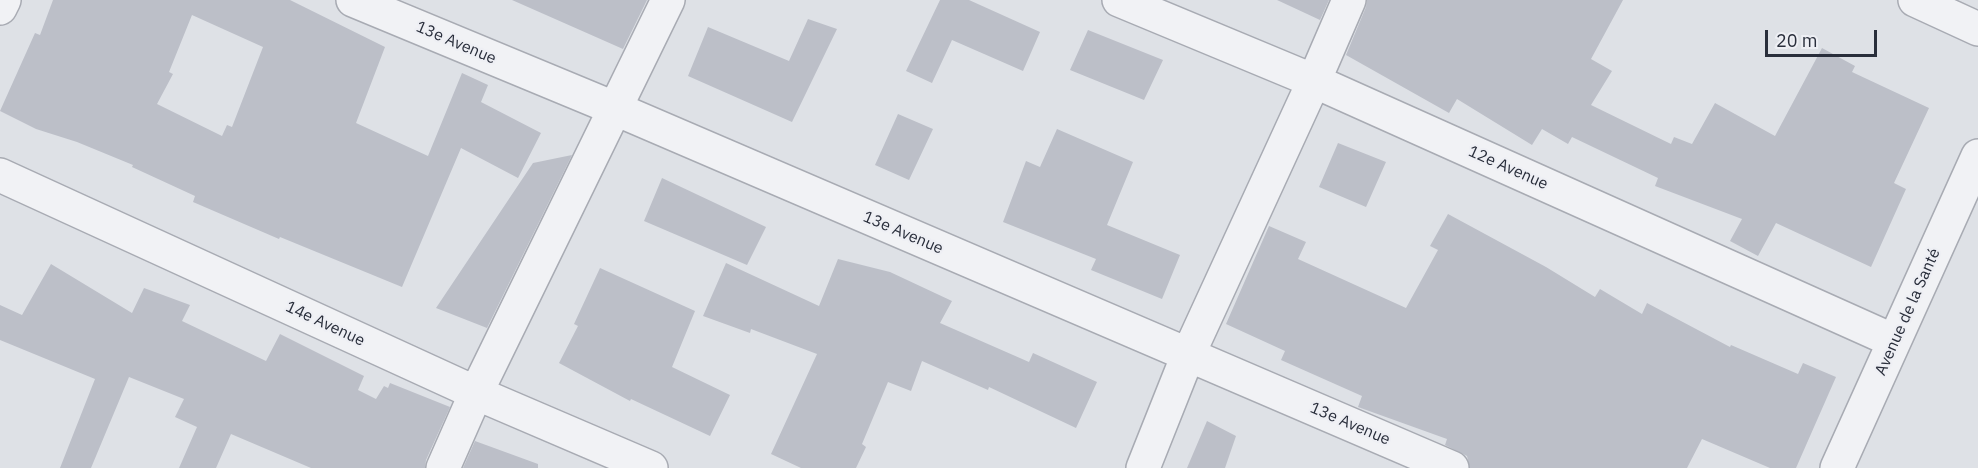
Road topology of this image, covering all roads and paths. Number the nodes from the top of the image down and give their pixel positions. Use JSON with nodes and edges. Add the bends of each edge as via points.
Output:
{"nodes":[{"id":1,"x":4,"y":0,"type":"edge"},
{"id":2,"x":353,"y":0,"type":"edge"},
{"id":3,"x":668,"y":0,"type":"edge"},
{"id":4,"x":1119,"y":0,"type":"edge"},
{"id":5,"x":1349,"y":0,"type":"edge"},
{"id":6,"x":1915,"y":0,"type":"edge"},
{"id":7,"x":0,"y":8,"type":"edge"},
{"id":8,"x":1978,"y":29,"type":"edge"},
{"id":9,"x":1314,"y":81,"type":"junction"},
{"id":10,"x":616,"y":110,"type":"junction"},
{"id":11,"x":1978,"y":156,"type":"edge"},
{"id":12,"x":0,"y":175,"type":"edge"},
{"id":13,"x":1894,"y":341,"type":"junction"},
{"id":14,"x":1188,"y":355,"type":"junction"},
{"id":15,"x":476,"y":393,"type":"junction"},
{"id":16,"x":443,"y":468,"type":"edge"},
{"id":17,"x":651,"y":468,"type":"edge"},
{"id":18,"x":1143,"y":468,"type":"edge"},
{"id":19,"x":1452,"y":468,"type":"edge"},
{"id":20,"x":1837,"y":468,"type":"edge"}],
"edges":[{"from":1,"to":7,"type":"street"},
{"from":2,"to":10,"type":"street","name":"13e Avenue"},
{"from":3,"to":10,"type":"street"},
{"from":4,"to":9,"type":"street","name":"12e Avenue"},
{"from":5,"to":9,"type":"street"},
{"from":6,"to":8,"type":"street"},
{"from":9,"to":13,"type":"street","name":"12e Avenue"},
{"from":9,"to":14,"type":"street"},
{"from":10,"to":14,"type":"street","name":"13e Avenue"},
{"from":10,"to":15,"type":"street"},
{"from":11,"to":13,"type":"street","name":"Avenue de la Santé"},
{"from":12,"to":15,"type":"street","name":"14e Avenue"},
{"from":13,"to":20,"type":"street","name":"Avenue de la Santé"},
{"from":14,"to":18,"type":"street"},
{"from":14,"to":19,"type":"street","name":"13e Avenue"},
{"from":15,"to":16,"type":"street"},
{"from":15,"to":17,"type":"street","name":"14e Avenue"}]}
